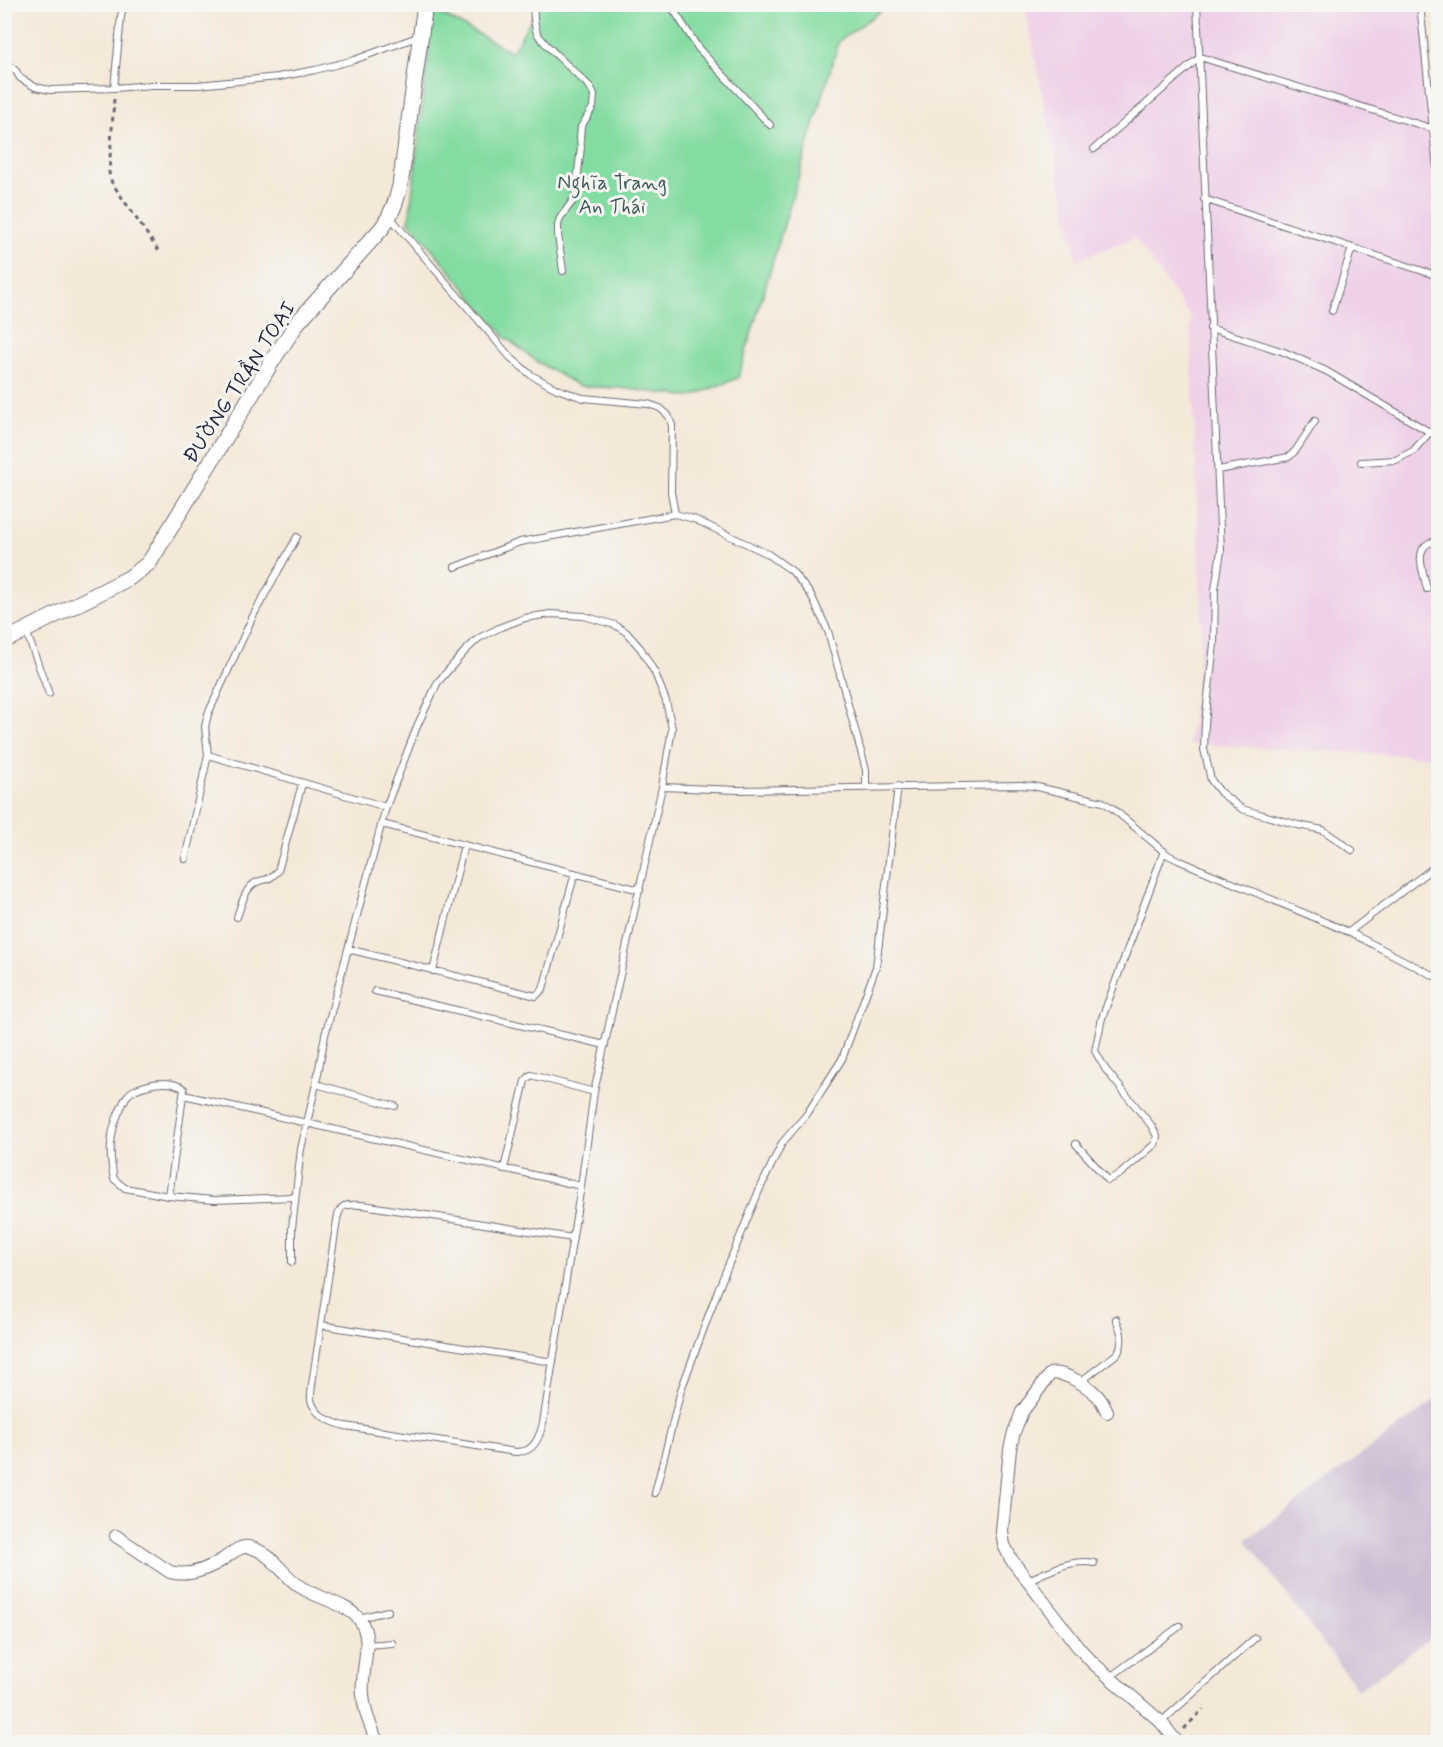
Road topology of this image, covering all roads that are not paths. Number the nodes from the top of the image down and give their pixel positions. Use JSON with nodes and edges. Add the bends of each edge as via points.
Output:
{"nodes":[{"id":1,"x":124,"y":4,"type":"edge"},
{"id":2,"x":425,"y":4,"type":"edge"},
{"id":3,"x":534,"y":4,"type":"edge"},
{"id":4,"x":670,"y":4,"type":"edge"},
{"id":5,"x":1197,"y":4,"type":"edge"},
{"id":6,"x":1420,"y":4,"type":"edge"},
{"id":7,"x":421,"y":36,"type":"junction"},
{"id":8,"x":1200,"y":57,"type":"junction"},
{"id":9,"x":4,"y":61,"type":"edge"},
{"id":10,"x":114,"y":88,"type":"junction"},
{"id":11,"x":771,"y":125,"type":"dead end"},
{"id":12,"x":1434,"y":129,"type":"junction"},
{"id":13,"x":1094,"y":149,"type":"dead end"},
{"id":14,"x":1438,"y":178,"type":"edge"},
{"id":15,"x":1204,"y":199,"type":"junction"},
{"id":16,"x":390,"y":217,"type":"junction"},
{"id":17,"x":1352,"y":248,"type":"junction"},
{"id":18,"x":563,"y":271,"type":"dead end"},
{"id":19,"x":1438,"y":276,"type":"edge"},
{"id":20,"x":1332,"y":311,"type":"dead end"},
{"id":21,"x":1210,"y":328,"type":"junction"},
{"id":22,"x":1315,"y":421,"type":"dead end"},
{"id":23,"x":1430,"y":432,"type":"junction"},
{"id":24,"x":1438,"y":437,"type":"edge"},
{"id":25,"x":1361,"y":462,"type":"dead end"},
{"id":26,"x":1218,"y":470,"type":"junction"},
{"id":27,"x":675,"y":514,"type":"junction"},
{"id":28,"x":297,"y":537,"type":"dead end"},
{"id":29,"x":1438,"y":541,"type":"edge"},
{"id":30,"x":455,"y":567,"type":"dead end"},
{"id":31,"x":1427,"y":589,"type":"dead end"},
{"id":32,"x":26,"y":631,"type":"junction"},
{"id":33,"x":4,"y":641,"type":"edge"},
{"id":34,"x":49,"y":694,"type":"dead end"},
{"id":35,"x":208,"y":755,"type":"junction"},
{"id":36,"x":302,"y":784,"type":"junction"},
{"id":37,"x":898,"y":786,"type":"junction"},
{"id":38,"x":662,"y":787,"type":"junction"},
{"id":39,"x":866,"y":787,"type":"junction"},
{"id":40,"x":387,"y":807,"type":"junction"},
{"id":41,"x":382,"y":824,"type":"junction"},
{"id":42,"x":464,"y":845,"type":"junction"},
{"id":43,"x":1352,"y":850,"type":"dead end"},
{"id":44,"x":1164,"y":851,"type":"junction"},
{"id":45,"x":185,"y":859,"type":"dead end"},
{"id":46,"x":1438,"y":867,"type":"edge"},
{"id":47,"x":575,"y":873,"type":"junction"},
{"id":48,"x":640,"y":890,"type":"junction"},
{"id":49,"x":237,"y":917,"type":"dead end"},
{"id":50,"x":1349,"y":932,"type":"junction"},
{"id":51,"x":348,"y":949,"type":"junction"},
{"id":52,"x":433,"y":970,"type":"junction"},
{"id":53,"x":1438,"y":978,"type":"edge"},
{"id":54,"x":375,"y":991,"type":"dead end"},
{"id":55,"x":605,"y":1045,"type":"junction"},
{"id":56,"x":316,"y":1084,"type":"junction"},
{"id":57,"x":594,"y":1092,"type":"junction"},
{"id":58,"x":184,"y":1095,"type":"junction"},
{"id":59,"x":395,"y":1106,"type":"dead end"},
{"id":60,"x":306,"y":1124,"type":"junction"},
{"id":61,"x":1076,"y":1144,"type":"dead end"},
{"id":62,"x":504,"y":1169,"type":"junction"},
{"id":63,"x":581,"y":1186,"type":"junction"},
{"id":64,"x":169,"y":1196,"type":"junction"},
{"id":65,"x":295,"y":1197,"type":"junction"},
{"id":66,"x":573,"y":1238,"type":"junction"},
{"id":67,"x":292,"y":1262,"type":"dead end"},
{"id":68,"x":1116,"y":1319,"type":"dead end"},
{"id":69,"x":321,"y":1325,"type":"junction"},
{"id":70,"x":552,"y":1362,"type":"junction"},
{"id":71,"x":1080,"y":1383,"type":"junction"},
{"id":72,"x":1107,"y":1412,"type":"dead end"},
{"id":73,"x":655,"y":1493,"type":"dead end"},
{"id":74,"x":116,"y":1536,"type":"dead end"},
{"id":75,"x":1094,"y":1563,"type":"dead end"},
{"id":76,"x":1028,"y":1580,"type":"junction"},
{"id":77,"x":388,"y":1611,"type":"dead end"},
{"id":78,"x":359,"y":1618,"type":"junction"},
{"id":79,"x":1180,"y":1626,"type":"dead end"},
{"id":80,"x":1255,"y":1638,"type":"dead end"},
{"id":81,"x":392,"y":1642,"type":"dead end"},
{"id":82,"x":367,"y":1645,"type":"junction"},
{"id":83,"x":1110,"y":1677,"type":"junction"},
{"id":84,"x":1161,"y":1722,"type":"junction"},
{"id":85,"x":1175,"y":1741,"type":"edge"},
{"id":86,"x":377,"y":1743,"type":"edge"}],
"edges":[{"from":1,"to":10,"type":"lane"},
{"from":2,"to":7,"type":"street","name":"ĐƯỜNG TRẦN TOẠI"},
{"from":3,"to":18,"type":"lane","via":[[537,33],[594,95],[593,106],[581,127],[575,198],[558,225]]},
{"from":4,"to":11,"type":"lane","via":[[698,48]]},
{"from":5,"to":8,"type":"lane"},
{"from":6,"to":12,"type":"lane"},
{"from":7,"to":10,"type":"lane","via":[[354,60],[278,77]]},
{"from":7,"to":16,"type":"street","name":"ĐƯỜNG TRẦN TOẠI","via":[[400,186]]},
{"from":8,"to":12,"type":"lane"},
{"from":8,"to":13,"type":"lane"},
{"from":8,"to":15,"type":"lane"},
{"from":9,"to":10,"type":"lane","via":[[35,87]]},
{"from":12,"to":14,"type":"lane"},
{"from":15,"to":17,"type":"lane"},
{"from":15,"to":21,"type":"lane"},
{"from":16,"to":27,"type":"lane","via":[[510,357],[531,375],[583,398],[648,404],[668,415],[672,425],[671,492]]},
{"from":16,"to":32,"type":"street","name":"ĐƯỜNG TRẦN TOẠI","via":[[298,322],[149,562],[129,578]]},
{"from":17,"to":19,"type":"lane"},
{"from":17,"to":20,"type":"lane"},
{"from":21,"to":23,"type":"lane","via":[[1284,352],[1326,371]]},
{"from":21,"to":26,"type":"lane"},
{"from":22,"to":26,"type":"lane","via":[[1289,457]]},
{"from":23,"to":24,"type":"lane"},
{"from":23,"to":25,"type":"lane","via":[[1413,451],[1396,460]]},
{"from":26,"to":43,"type":"lane","via":[[1221,551],[1215,589],[1215,644],[1204,723],[1204,749],[1211,780],[1242,809],[1323,830]]},
{"from":27,"to":30,"type":"lane","via":[[520,542]]},
{"from":27,"to":39,"type":"lane","via":[[768,554],[792,571],[811,595],[828,631],[866,770]]},
{"from":28,"to":35,"type":"lane","via":[[254,614],[207,714]]},
{"from":29,"to":31,"type":"lane","via":[[1428,543],[1421,555]]},
{"from":32,"to":33,"type":"street","name":"ĐƯỜNG TRẦN TOẠI"},
{"from":32,"to":34,"type":"lane"},
{"from":35,"to":36,"type":"lane"},
{"from":35,"to":45,"type":"lane"},
{"from":36,"to":40,"type":"lane"},
{"from":36,"to":49,"type":"lane","via":[[278,871],[251,887]]},
{"from":37,"to":39,"type":"lane"},
{"from":37,"to":44,"type":"lane","via":[[1033,786],[1102,802]]},
{"from":37,"to":73,"type":"lane","via":[[876,967],[842,1059],[807,1114],[782,1143],[758,1193],[681,1390]]},
{"from":38,"to":39,"type":"lane"},
{"from":38,"to":40,"type":"lane","via":[[672,729],[656,673],[641,649],[626,632],[605,622],[550,614],[525,618],[479,638],[438,681]]},
{"from":38,"to":48,"type":"lane"},
{"from":40,"to":41,"type":"lane"},
{"from":41,"to":42,"type":"lane"},
{"from":41,"to":51,"type":"lane"},
{"from":42,"to":47,"type":"lane"},
{"from":42,"to":52,"type":"lane"},
{"from":44,"to":50,"type":"lane"},
{"from":44,"to":61,"type":"lane","via":[[1102,1018],[1095,1051],[1151,1125],[1155,1144],[1108,1180]]},
{"from":46,"to":50,"type":"lane"},
{"from":47,"to":48,"type":"lane"},
{"from":47,"to":52,"type":"lane","via":[[541,992],[536,996]]},
{"from":48,"to":55,"type":"lane"},
{"from":50,"to":53,"type":"lane"},
{"from":51,"to":52,"type":"lane"},
{"from":51,"to":56,"type":"lane"},
{"from":54,"to":55,"type":"lane"},
{"from":55,"to":57,"type":"lane"},
{"from":56,"to":59,"type":"lane"},
{"from":56,"to":60,"type":"lane"},
{"from":57,"to":62,"type":"lane","via":[[529,1075]]},
{"from":57,"to":63,"type":"lane"},
{"from":58,"to":60,"type":"lane"},
{"from":58,"to":64,"type":"lane"},
{"from":58,"to":64,"type":"lane","via":[[178,1084],[158,1083],[142,1086],[128,1095],[113,1127],[110,1145],[114,1179],[125,1188]]},
{"from":60,"to":62,"type":"lane"},
{"from":60,"to":65,"type":"lane"},
{"from":62,"to":63,"type":"lane"},
{"from":63,"to":66,"type":"lane"},
{"from":64,"to":65,"type":"lane","via":[[213,1200]]},
{"from":65,"to":67,"type":"lane"},
{"from":66,"to":69,"type":"lane","via":[[363,1204],[345,1205],[337,1220]]},
{"from":66,"to":70,"type":"lane"},
{"from":68,"to":71,"type":"lane","via":[[1122,1346]]},
{"from":69,"to":70,"type":"lane"},
{"from":69,"to":70,"type":"lane","via":[[311,1400],[325,1419],[345,1426],[516,1452],[527,1450],[541,1432]]},
{"from":71,"to":72,"type":"street","via":[[1100,1399]]},
{"from":71,"to":76,"type":"street","via":[[1050,1374],[1022,1412],[1014,1432],[1002,1531],[1004,1545]]},
{"from":74,"to":78,"type":"street","via":[[179,1575],[206,1569],[239,1548],[254,1549],[302,1588]]},
{"from":75,"to":76,"type":"lane","via":[[1068,1563]]},
{"from":76,"to":83,"type":"street","via":[[1079,1648]]},
{"from":77,"to":78,"type":"lane"},
{"from":78,"to":82,"type":"street"},
{"from":79,"to":83,"type":"lane"},
{"from":80,"to":84,"type":"lane"},
{"from":81,"to":82,"type":"lane"},
{"from":82,"to":86,"type":"street","via":[[362,1691]]},
{"from":83,"to":84,"type":"street"},
{"from":84,"to":85,"type":"street"}]}
